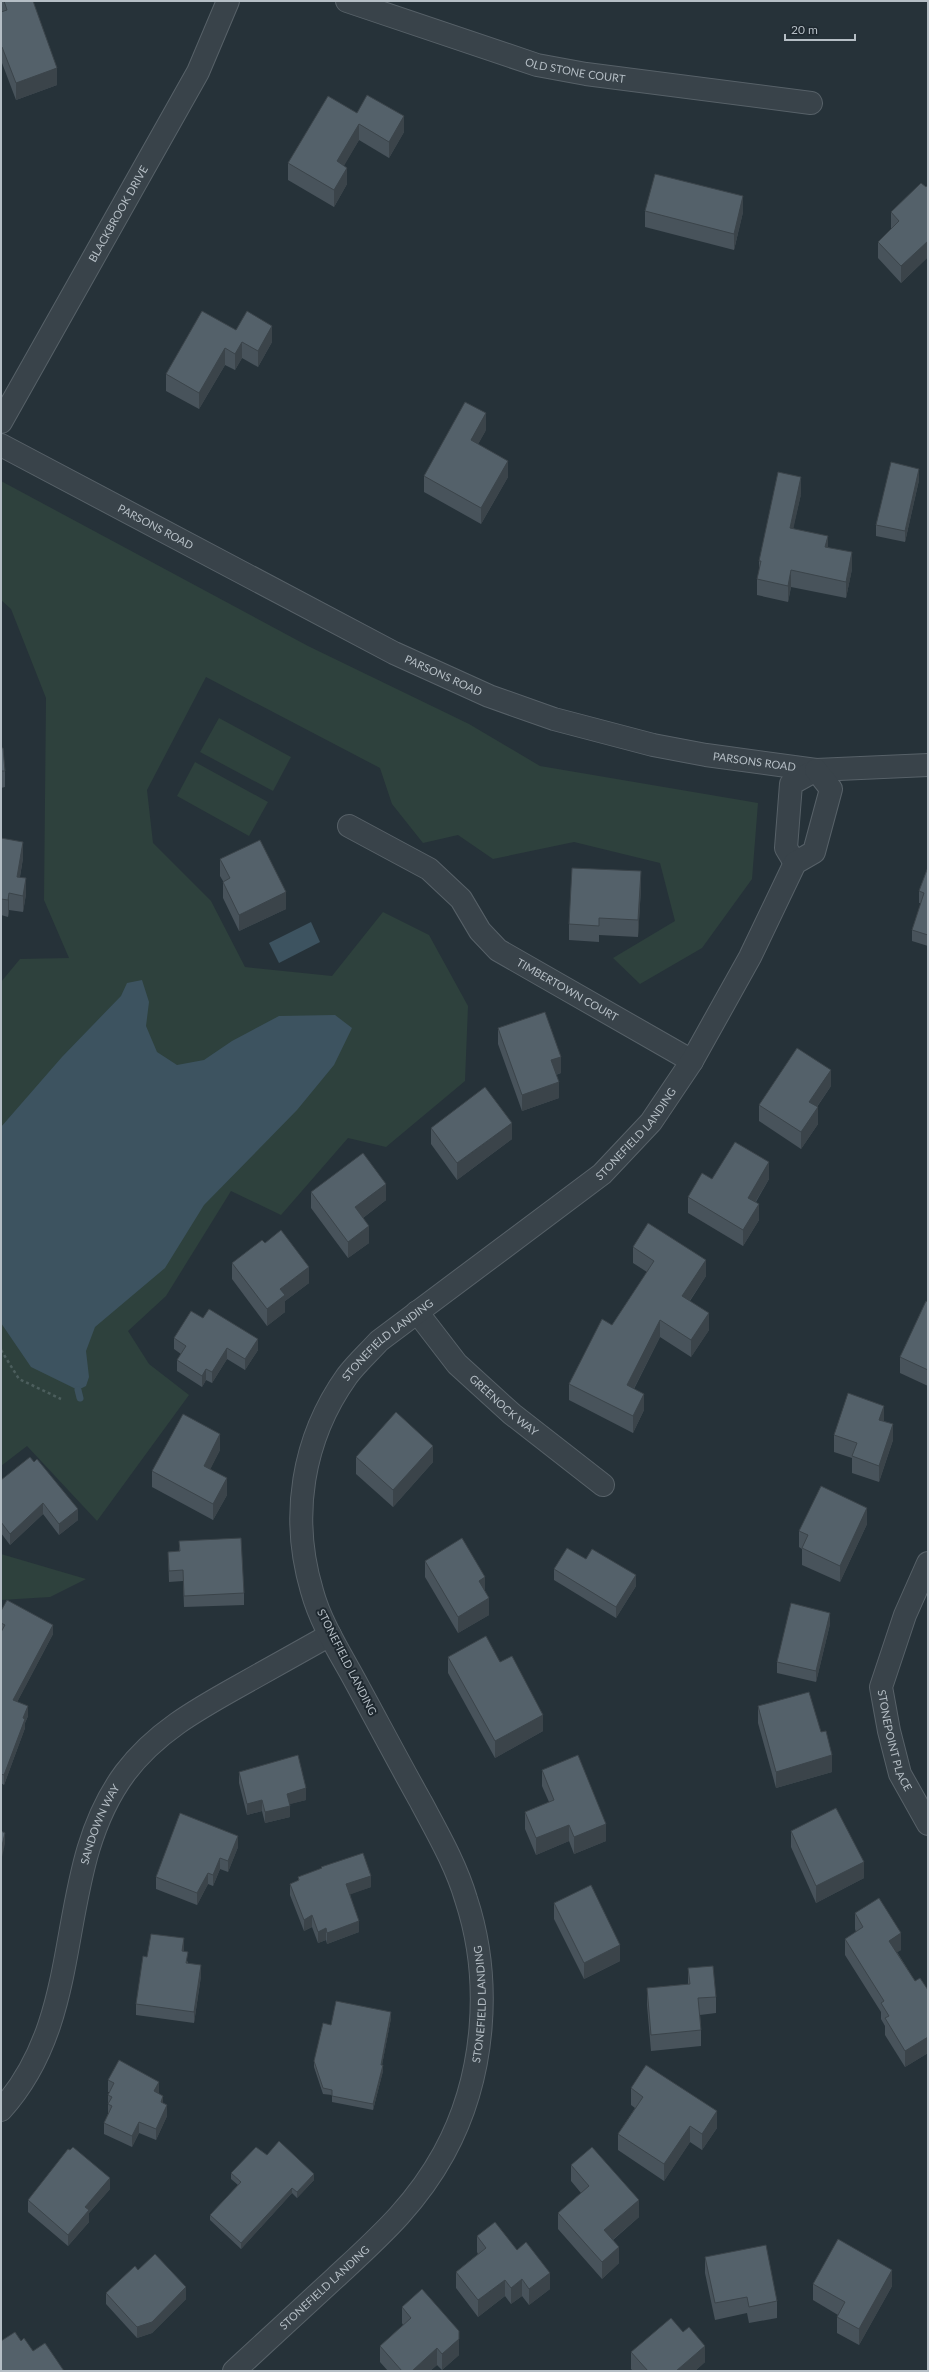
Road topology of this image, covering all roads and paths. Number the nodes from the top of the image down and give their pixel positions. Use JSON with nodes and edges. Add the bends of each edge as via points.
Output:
{"nodes":[{"id":1,"x":228,"y":1,"type":"edge"},
{"id":2,"x":347,"y":1,"type":"edge"},
{"id":3,"x":811,"y":103,"type":"dead end"},
{"id":4,"x":1,"y":422,"type":"edge"},
{"id":5,"x":1,"y":445,"type":"edge"},
{"id":6,"x":928,"y":765,"type":"edge"},
{"id":7,"x":816,"y":770,"type":"junction"},
{"id":8,"x":349,"y":826,"type":"dead end"},
{"id":9,"x":795,"y":864,"type":"junction"},
{"id":10,"x":692,"y":1061,"type":"junction"},
{"id":11,"x":417,"y":1312,"type":"junction"},
{"id":12,"x":1,"y":1350,"type":"edge"},
{"id":13,"x":61,"y":1399,"type":"dead end"},
{"id":14,"x":603,"y":1485,"type":"dead end"},
{"id":15,"x":928,"y":1563,"type":"edge"},
{"id":16,"x":330,"y":1635,"type":"junction"},
{"id":17,"x":928,"y":1824,"type":"edge"},
{"id":18,"x":1,"y":2110,"type":"edge"},
{"id":19,"x":234,"y":2371,"type":"edge"}],
"edges":[{"from":1,"to":4,"type":"street","name":"BLACKBROOK DRIVE","via":[[198,72]]},
{"from":2,"to":3,"type":"street","name":"OLD STONE COURT","via":[[537,65],[586,74]]},
{"from":5,"to":7,"type":"street","name":"PARSONS ROAD","via":[[394,653],[489,696],[570,724],[653,745]]},
{"from":6,"to":7,"type":"street","name":"PARSONS ROAD"},
{"from":7,"to":9,"type":"street","via":[[791,784],[786,848]]},
{"from":7,"to":9,"type":"street","via":[[832,789],[814,852]]},
{"from":8,"to":10,"type":"street","name":"TIMBERTOWN COURT","via":[[429,869],[461,899],[480,931],[498,950]]},
{"from":9,"to":10,"type":"street","name":"STONEFIELD LANDING","via":[[750,957]]},
{"from":10,"to":11,"type":"street","name":"STONEFIELD LANDING","via":[[651,1122],[602,1174]]},
{"from":11,"to":14,"type":"street","name":"GREENOCK WAY","via":[[457,1364],[512,1414]]},
{"from":11,"to":16,"type":"street","name":"STONEFIELD LANDING","via":[[379,1341],[348,1375],[324,1414],[308,1457],[301,1503],[302,1549],[312,1594]]},
{"from":12,"to":13,"type":"path","via":[[19,1379]]},
{"from":15,"to":17,"type":"street","name":"STONEPOINT PLACE","via":[[905,1615],[881,1687],[900,1774]]},
{"from":16,"to":18,"type":"street","name":"SANDOWN WAY","via":[[182,1718],[151,1743],[125,1773],[104,1808],[89,1845],[57,2004],[41,2051],[24,2082]]},
{"from":16,"to":19,"type":"street","name":"STONEFIELD LANDING","via":[[444,1845],[466,1898],[476,1938],[482,1984],[480,2030],[473,2076],[461,2115],[445,2152],[424,2186],[399,2218]]}]}
